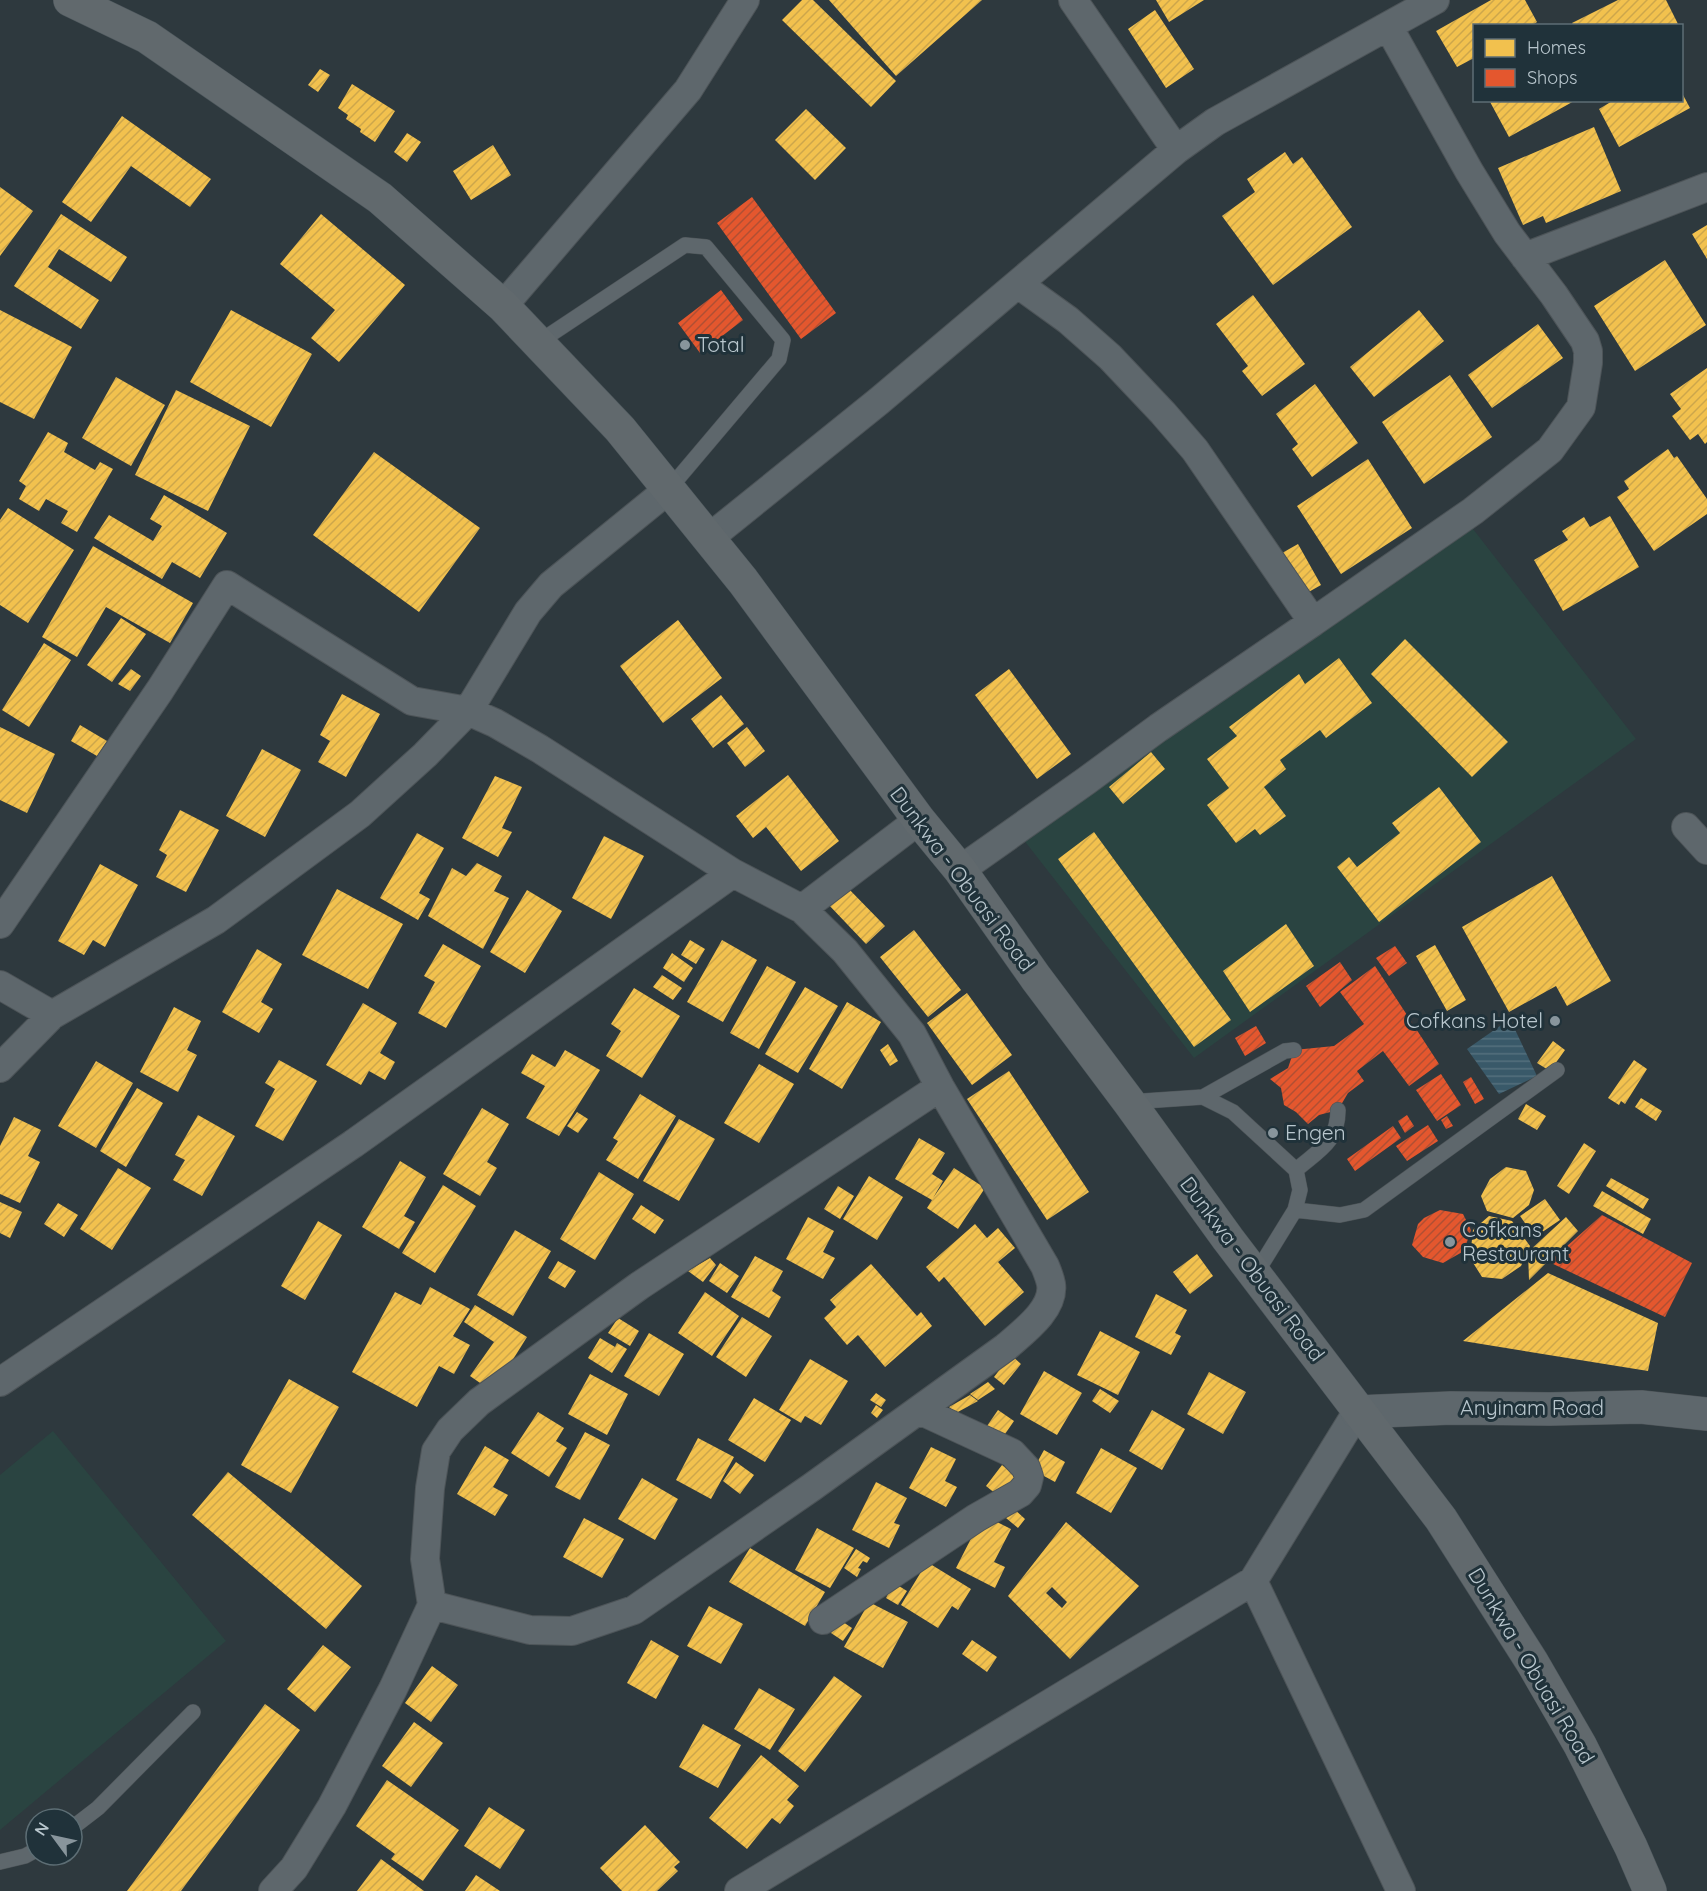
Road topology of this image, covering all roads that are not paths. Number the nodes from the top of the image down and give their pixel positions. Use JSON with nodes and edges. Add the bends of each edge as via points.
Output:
{"nodes":[{"id":1,"x":70,"y":0,"type":"edge"},
{"id":2,"x":745,"y":0,"type":"edge"},
{"id":3,"x":1073,"y":0,"type":"edge"},
{"id":4,"x":1435,"y":0,"type":"edge"},
{"id":5,"x":1388,"y":26,"type":"junction"},
{"id":6,"x":1176,"y":150,"type":"junction"},
{"id":7,"x":1707,"y":187,"type":"edge"},
{"id":8,"x":1525,"y":257,"type":"junction"},
{"id":9,"x":1018,"y":284,"type":"junction"},
{"id":10,"x":503,"y":306,"type":"junction"},
{"id":11,"x":539,"y":342,"type":"junction"},
{"id":12,"x":669,"y":489,"type":"junction"},
{"id":13,"x":709,"y":538,"type":"junction"},
{"id":14,"x":1313,"y":622,"type":"junction"},
{"id":15,"x":468,"y":711,"type":"junction"},
{"id":16,"x":919,"y":820,"type":"junction"},
{"id":17,"x":1686,"y":827,"type":"dead end"},
{"id":18,"x":1707,"y":850,"type":"edge"},
{"id":19,"x":960,"y":870,"type":"junction"},
{"id":20,"x":733,"y":873,"type":"junction"},
{"id":21,"x":802,"y":909,"type":"junction"},
{"id":22,"x":0,"y":924,"type":"edge"},
{"id":23,"x":0,"y":985,"type":"edge"},
{"id":24,"x":52,"y":1015,"type":"junction"},
{"id":25,"x":1294,"y":1050,"type":"dead end"},
{"id":26,"x":0,"y":1068,"type":"edge"},
{"id":27,"x":1557,"y":1070,"type":"dead end"},
{"id":28,"x":940,"y":1087,"type":"junction"},
{"id":29,"x":1203,"y":1097,"type":"junction"},
{"id":30,"x":1129,"y":1102,"type":"junction"},
{"id":31,"x":1338,"y":1110,"type":"dead end"},
{"id":32,"x":1296,"y":1170,"type":"junction"},
{"id":33,"x":1295,"y":1210,"type":"junction"},
{"id":34,"x":1255,"y":1275,"type":"junction"},
{"id":35,"x":0,"y":1382,"type":"edge"},
{"id":36,"x":920,"y":1410,"type":"junction"},
{"id":37,"x":1357,"y":1412,"type":"junction"},
{"id":38,"x":1707,"y":1414,"type":"edge"},
{"id":39,"x":1253,"y":1581,"type":"junction"},
{"id":40,"x":432,"y":1605,"type":"junction"},
{"id":41,"x":823,"y":1620,"type":"dead end"},
{"id":42,"x":193,"y":1712,"type":"dead end"},
{"id":43,"x":84,"y":1819,"type":"edge"},
{"id":44,"x":24,"y":1856,"type":"edge"},
{"id":45,"x":0,"y":1862,"type":"edge"},
{"id":46,"x":1397,"y":1890,"type":"edge"},
{"id":47,"x":273,"y":1891,"type":"edge"},
{"id":48,"x":739,"y":1891,"type":"edge"},
{"id":49,"x":1650,"y":1891,"type":"edge"}],
"edges":[{"from":1,"to":10,"type":"main road","name":"Dunkwa - Obuasi Road","via":[[147,37],[380,198]]},
{"from":2,"to":10,"type":"street","via":[[688,90]]},
{"from":3,"to":6,"type":"street"},
{"from":4,"to":5,"type":"street"},
{"from":5,"to":6,"type":"street","via":[[1215,122]]},
{"from":5,"to":8,"type":"street","via":[[1469,171]]},
{"from":6,"to":9,"type":"street"},
{"from":7,"to":8,"type":"street"},
{"from":8,"to":14,"type":"street","via":[[1585,341],[1588,363],[1581,407],[1550,450],[1506,486]]},
{"from":9,"to":13,"type":"street"},
{"from":9,"to":14,"type":"street","via":[[1110,357],[1169,420],[1195,450]]},
{"from":10,"to":11,"type":"main road","name":"Dunkwa - Obuasi Road"},
{"from":11,"to":12,"type":"main road","name":"Dunkwa - Obuasi Road","via":[[620,429]]},
{"from":11,"to":12,"type":"lane","via":[[685,245],[706,247],[783,340],[779,359]]},
{"from":12,"to":13,"type":"main road","name":"Dunkwa - Obuasi Road"},
{"from":12,"to":15,"type":"street","via":[[540,597]]},
{"from":13,"to":16,"type":"main road","name":"Dunkwa - Obuasi Road"},
{"from":14,"to":19,"type":"street"},
{"from":15,"to":20,"type":"street","via":[[540,749]]},
{"from":15,"to":22,"type":"street","via":[[412,701],[227,585]]},
{"from":15,"to":24,"type":"street","via":[[360,814],[216,920]]},
{"from":16,"to":19,"type":"main road","name":"Dunkwa - Obuasi Road"},
{"from":16,"to":21,"type":"street"},
{"from":17,"to":18,"type":"street"},
{"from":19,"to":30,"type":"main road","name":"Dunkwa - Obuasi Road"},
{"from":20,"to":21,"type":"street"},
{"from":20,"to":35,"type":"street","via":[[353,1144]]},
{"from":21,"to":28,"type":"street","via":[[845,951],[912,1034]]},
{"from":23,"to":24,"type":"street"},
{"from":24,"to":26,"type":"street"},
{"from":25,"to":29,"type":"lane","via":[[1285,1051]]},
{"from":27,"to":33,"type":"lane","via":[[1364,1210],[1340,1215]]},
{"from":28,"to":36,"type":"street","via":[[1018,1217],[1051,1285],[1043,1311],[1028,1328]]},
{"from":28,"to":40,"type":"street","via":[[639,1286],[479,1402],[450,1430],[436,1451],[430,1488],[425,1559]]},
{"from":29,"to":30,"type":"lane"},
{"from":29,"to":32,"type":"lane","via":[[1233,1112]]},
{"from":30,"to":34,"type":"main road","name":"Dunkwa - Obuasi Road"},
{"from":31,"to":32,"type":"lane","via":[[1338,1125],[1330,1141]]},
{"from":32,"to":33,"type":"lane","via":[[1300,1190]]},
{"from":33,"to":34,"type":"lane"},
{"from":34,"to":37,"type":"main road","name":"Dunkwa - Obuasi Road"},
{"from":36,"to":40,"type":"street","via":[[634,1610],[572,1631],[530,1630]]},
{"from":36,"to":41,"type":"street","via":[[1012,1453],[1026,1468],[1027,1485]]},
{"from":37,"to":38,"type":"street","name":"Anyinam Road","via":[[1641,1407]]},
{"from":37,"to":39,"type":"street"},
{"from":37,"to":49,"type":"main road","name":"Dunkwa - Obuasi Road","via":[[1441,1519],[1532,1662],[1580,1745]]},
{"from":39,"to":46,"type":"street"},
{"from":39,"to":48,"type":"street"},
{"from":40,"to":47,"type":"street","via":[[332,1806],[294,1868]]},
{"from":42,"to":43,"type":"lane"},
{"from":44,"to":45,"type":"lane"}]}
